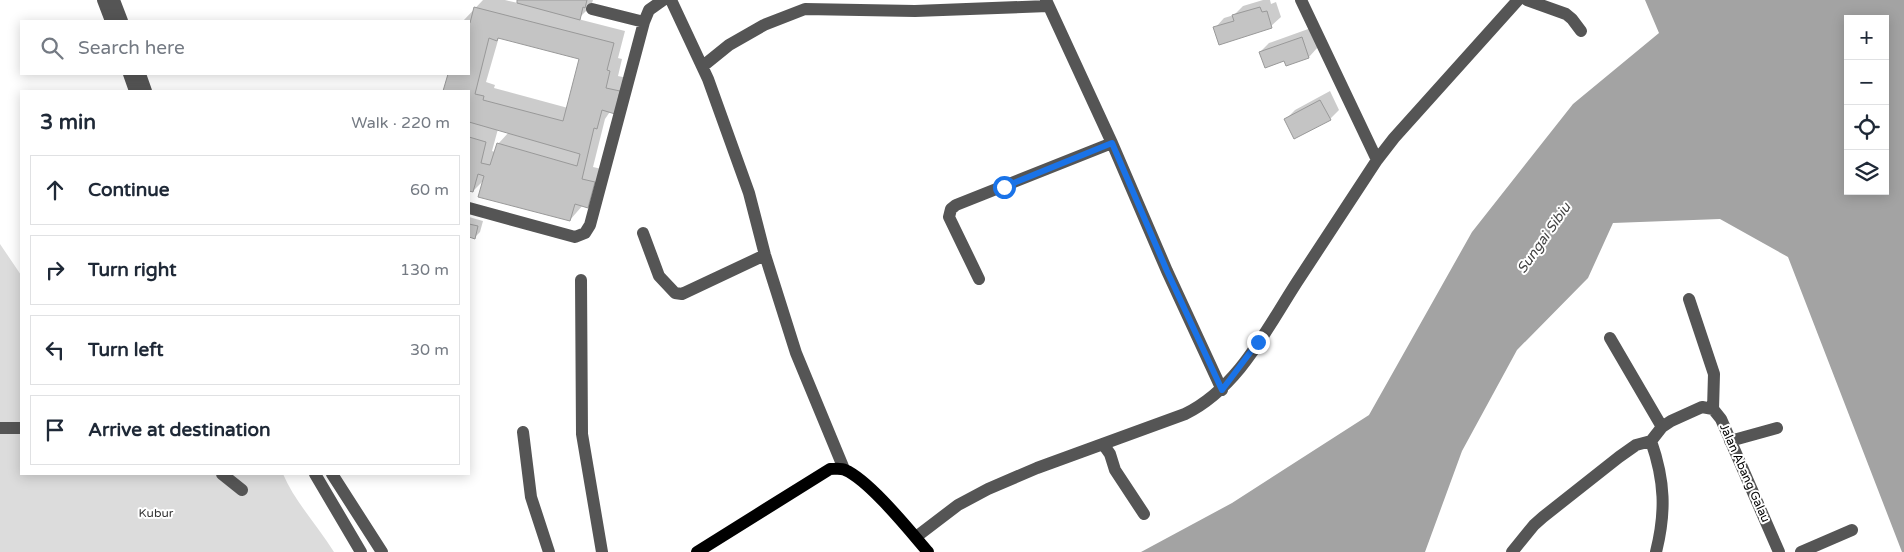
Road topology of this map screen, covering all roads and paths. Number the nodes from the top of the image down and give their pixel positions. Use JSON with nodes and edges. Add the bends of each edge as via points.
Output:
{"nodes":[{"id":1,"x":103,"y":0,"type":"edge"},
{"id":2,"x":114,"y":0,"type":"edge"},
{"id":3,"x":663,"y":0,"type":"edge"},
{"id":4,"x":671,"y":0,"type":"edge"},
{"id":5,"x":1301,"y":0,"type":"edge"},
{"id":6,"x":1518,"y":0,"type":"edge"},
{"id":7,"x":1528,"y":0,"type":"edge"},
{"id":8,"x":1047,"y":3,"type":"edge"},
{"id":9,"x":592,"y":9,"type":"dead end"},
{"id":10,"x":111,"y":20,"type":"edge"},
{"id":11,"x":122,"y":20,"type":"edge"},
{"id":12,"x":644,"y":22,"type":"junction"},
{"id":13,"x":1581,"y":31,"type":"dead end"},
{"id":14,"x":703,"y":66,"type":"junction"},
{"id":15,"x":129,"y":75,"type":"edge"},
{"id":16,"x":140,"y":75,"type":"edge"},
{"id":17,"x":136,"y":90,"type":"edge"},
{"id":18,"x":146,"y":90,"type":"edge"},
{"id":19,"x":1112,"y":143,"type":"junction"},
{"id":20,"x":1377,"y":160,"type":"junction"},
{"id":21,"x":470,"y":208,"type":"edge"},
{"id":22,"x":643,"y":233,"type":"dead end"},
{"id":23,"x":765,"y":255,"type":"junction"},
{"id":24,"x":979,"y":278,"type":"dead end"},
{"id":25,"x":581,"y":280,"type":"dead end"},
{"id":26,"x":1689,"y":299,"type":"dead end"},
{"id":27,"x":1610,"y":338,"type":"dead end"},
{"id":28,"x":1222,"y":390,"type":"junction"},
{"id":29,"x":1713,"y":409,"type":"junction"},
{"id":30,"x":1662,"y":427,"type":"junction"},
{"id":31,"x":0,"y":428,"type":"edge"},
{"id":32,"x":20,"y":428,"type":"edge"},
{"id":33,"x":1777,"y":428,"type":"dead end"},
{"id":34,"x":523,"y":432,"type":"dead end"},
{"id":35,"x":1651,"y":441,"type":"junction"},
{"id":36,"x":1730,"y":441,"type":"junction"},
{"id":37,"x":1103,"y":444,"type":"junction"},
{"id":38,"x":844,"y":468,"type":"junction"},
{"id":39,"x":223,"y":475,"type":"edge"},
{"id":40,"x":316,"y":475,"type":"edge"},
{"id":41,"x":333,"y":475,"type":"edge"},
{"id":42,"x":242,"y":490,"type":"dead end"},
{"id":43,"x":1144,"y":514,"type":"dead end"},
{"id":44,"x":1852,"y":530,"type":"dead end"},
{"id":45,"x":916,"y":537,"type":"junction"},
{"id":46,"x":361,"y":552,"type":"edge"},
{"id":47,"x":382,"y":552,"type":"edge"},
{"id":48,"x":549,"y":552,"type":"edge"},
{"id":49,"x":602,"y":552,"type":"edge"},
{"id":50,"x":696,"y":552,"type":"edge"},
{"id":51,"x":928,"y":552,"type":"edge"},
{"id":52,"x":1512,"y":552,"type":"edge"},
{"id":53,"x":1656,"y":552,"type":"edge"},
{"id":54,"x":1779,"y":552,"type":"edge"},
{"id":55,"x":1801,"y":552,"type":"edge"}],
"edges":[{"from":1,"to":10,"type":"street"},
{"from":2,"to":11,"type":"street"},
{"from":3,"to":12,"type":"street","via":[[649,10]]},
{"from":4,"to":14,"type":"street"},
{"from":5,"to":20,"type":"street"},
{"from":6,"to":20,"type":"street"},
{"from":7,"to":13,"type":"street","via":[[1566,14]]},
{"from":8,"to":14,"type":"street","via":[[915,10],[805,10],[729,44]]},
{"from":8,"to":19,"type":"street"},
{"from":9,"to":12,"type":"street"},
{"from":12,"to":21,"type":"street","via":[[585,233],[575,237]]},
{"from":14,"to":23,"type":"street","via":[[749,193]]},
{"from":15,"to":17,"type":"street"},
{"from":16,"to":18,"type":"street"},
{"from":19,"to":24,"type":"street","via":[[951,209],[949,217]]},
{"from":19,"to":28,"type":"street"},
{"from":20,"to":28,"type":"street","via":[[1258,342]]},
{"from":22,"to":23,"type":"street","via":[[659,276],[675,293],[682,294]]},
{"from":23,"to":38,"type":"street","via":[[796,353]]},
{"from":25,"to":49,"type":"street","via":[[582,434]]},
{"from":26,"to":29,"type":"street","via":[[1714,374]]},
{"from":27,"to":30,"type":"street"},
{"from":28,"to":37,"type":"street","via":[[1185,414]]},
{"from":29,"to":30,"type":"street","name":"Jalan Abang Galau","via":[[1702,407]]},
{"from":29,"to":36,"type":"street","name":"Jalan Abang Galau"},
{"from":30,"to":35,"type":"street","name":"Jalan Abang Galau"},
{"from":31,"to":32,"type":"street"},
{"from":33,"to":36,"type":"street"},
{"from":34,"to":48,"type":"street","via":[[532,497]]},
{"from":35,"to":52,"type":"street","via":[[1636,445],[1551,511],[1534,525]]},
{"from":35,"to":53,"type":"street","via":[[1664,493]]},
{"from":36,"to":54,"type":"street","name":"Jalan Abang Galau"},
{"from":37,"to":43,"type":"street","via":[[1110,454],[1114,470]]},
{"from":37,"to":45,"type":"street","via":[[988,489],[958,505]]},
{"from":38,"to":45,"type":"main road","via":[[878,496]]},
{"from":38,"to":50,"type":"main road","via":[[830,469]]},
{"from":39,"to":42,"type":"street"},
{"from":40,"to":46,"type":"street"},
{"from":41,"to":47,"type":"street"},
{"from":44,"to":55,"type":"street"},
{"from":45,"to":51,"type":"main road"}]}
